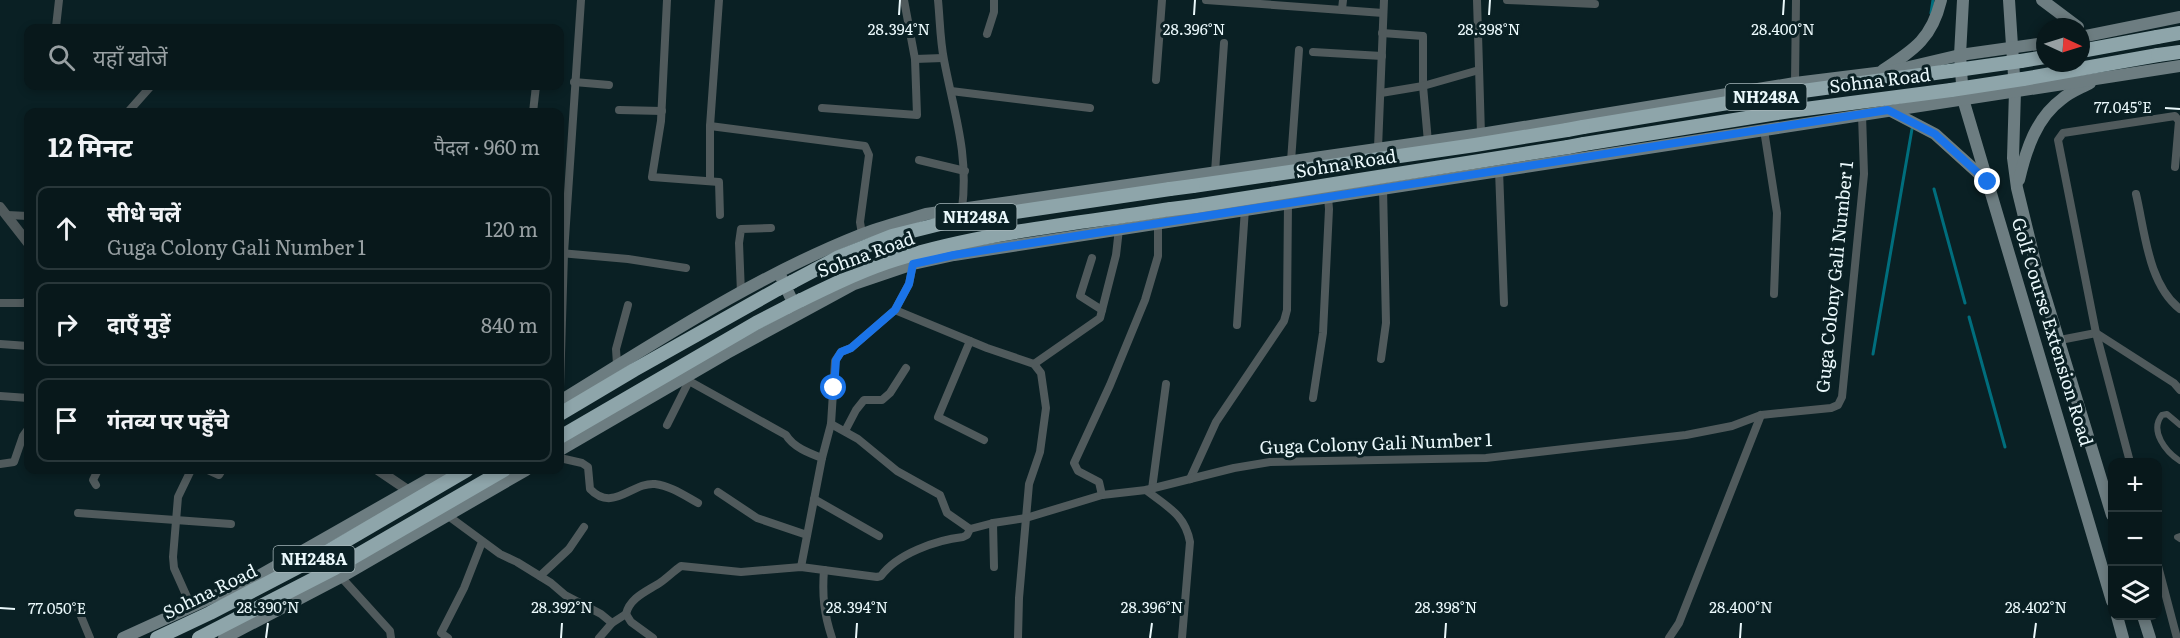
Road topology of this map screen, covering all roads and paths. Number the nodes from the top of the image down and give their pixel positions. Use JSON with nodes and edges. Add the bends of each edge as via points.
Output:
{"nodes":[{"id":1,"x":59,"y":0,"type":"edge"},
{"id":2,"x":581,"y":0,"type":"edge"},
{"id":3,"x":667,"y":0,"type":"edge"},
{"id":4,"x":719,"y":0,"type":"edge"},
{"id":5,"x":904,"y":0,"type":"edge"},
{"id":6,"x":938,"y":0,"type":"edge"},
{"id":7,"x":994,"y":0,"type":"edge"},
{"id":8,"x":1162,"y":0,"type":"edge"},
{"id":9,"x":1206,"y":0,"type":"edge"},
{"id":10,"x":1384,"y":0,"type":"edge"},
{"id":11,"x":1477,"y":0,"type":"edge"},
{"id":12,"x":1507,"y":0,"type":"edge"},
{"id":13,"x":1796,"y":0,"type":"edge"},
{"id":14,"x":1941,"y":0,"type":"edge"},
{"id":15,"x":1963,"y":0,"type":"edge"},
{"id":16,"x":2009,"y":0,"type":"edge"},
{"id":17,"x":2042,"y":0,"type":"edge"},
{"id":18,"x":1595,"y":4,"type":"dead end"},
{"id":19,"x":1343,"y":5,"type":"edge"},
{"id":20,"x":1383,"y":13,"type":"junction"},
{"id":21,"x":2065,"y":18,"type":"edge"},
{"id":22,"x":2177,"y":18,"type":"edge"},
{"id":23,"x":56,"y":24,"type":"edge"},
{"id":24,"x":2090,"y":31,"type":"edge"},
{"id":25,"x":1382,"y":33,"type":"junction"},
{"id":26,"x":2180,"y":33,"type":"edge"},
{"id":27,"x":987,"y":34,"type":"dead end"},
{"id":28,"x":1224,"y":43,"type":"dead end"},
{"id":29,"x":2036,"y":45,"type":"edge"},
{"id":30,"x":2013,"y":49,"type":"junction"},
{"id":31,"x":2090,"y":49,"type":"edge"},
{"id":32,"x":1299,"y":50,"type":"dead end"},
{"id":33,"x":1313,"y":52,"type":"dead end"},
{"id":34,"x":2180,"y":52,"type":"edge"},
{"id":35,"x":1960,"y":55,"type":"junction"},
{"id":36,"x":1382,"y":56,"type":"junction"},
{"id":37,"x":943,"y":58,"type":"junction"},
{"id":38,"x":2036,"y":58,"type":"edge"},
{"id":39,"x":2180,"y":58,"type":"edge"},
{"id":40,"x":915,"y":59,"type":"junction"},
{"id":41,"x":2180,"y":66,"type":"edge"},
{"id":42,"x":1479,"y":70,"type":"junction"},
{"id":43,"x":1880,"y":72,"type":"junction"},
{"id":44,"x":2099,"y":78,"type":"junction"},
{"id":45,"x":1156,"y":80,"type":"dead end"},
{"id":46,"x":574,"y":82,"type":"junction"},
{"id":47,"x":1795,"y":83,"type":"junction"},
{"id":48,"x":609,"y":85,"type":"dead end"},
{"id":49,"x":1423,"y":86,"type":"junction"},
{"id":50,"x":147,"y":90,"type":"edge"},
{"id":51,"x":536,"y":90,"type":"edge"},
{"id":52,"x":951,"y":91,"type":"junction"},
{"id":53,"x":2015,"y":91,"type":"junction"},
{"id":54,"x":1382,"y":93,"type":"junction"},
{"id":55,"x":1964,"y":99,"type":"junction"},
{"id":56,"x":132,"y":108,"type":"edge"},
{"id":57,"x":533,"y":108,"type":"edge"},
{"id":58,"x":822,"y":108,"type":"dead end"},
{"id":59,"x":1090,"y":108,"type":"dead end"},
{"id":60,"x":619,"y":110,"type":"dead end"},
{"id":61,"x":1888,"y":110,"type":"junction"},
{"id":62,"x":662,"y":111,"type":"junction"},
{"id":63,"x":1862,"y":114,"type":"junction"},
{"id":64,"x":1575,"y":125,"type":"junction"},
{"id":65,"x":710,"y":126,"type":"junction"},
{"id":66,"x":1764,"y":130,"type":"junction"},
{"id":67,"x":1481,"y":134,"type":"junction"},
{"id":68,"x":1428,"y":142,"type":"junction"},
{"id":69,"x":1378,"y":148,"type":"junction"},
{"id":70,"x":1578,"y":159,"type":"junction"},
{"id":71,"x":919,"y":160,"type":"dead end"},
{"id":72,"x":1291,"y":161,"type":"junction"},
{"id":73,"x":2175,"y":167,"type":"dead end"},
{"id":74,"x":1499,"y":170,"type":"junction"},
{"id":75,"x":964,"y":171,"type":"junction"},
{"id":76,"x":1215,"y":172,"type":"junction"},
{"id":77,"x":1180,"y":177,"type":"junction"},
{"id":78,"x":710,"y":181,"type":"junction"},
{"id":79,"x":1988,"y":182,"type":"junction"},
{"id":80,"x":1383,"y":188,"type":"junction"},
{"id":81,"x":2018,"y":188,"type":"junction"},
{"id":82,"x":2136,"y":194,"type":"dead end"},
{"id":83,"x":1328,"y":197,"type":"junction"},
{"id":84,"x":1288,"y":203,"type":"junction"},
{"id":85,"x":962,"y":209,"type":"junction"},
{"id":86,"x":1245,"y":209,"type":"junction"},
{"id":87,"x":3,"y":211,"type":"edge"},
{"id":88,"x":24,"y":215,"type":"edge"},
{"id":89,"x":720,"y":215,"type":"dead end"},
{"id":90,"x":1186,"y":218,"type":"junction"},
{"id":91,"x":1158,"y":223,"type":"junction"},
{"id":92,"x":564,"y":224,"type":"edge"},
{"id":93,"x":771,"y":228,"type":"dead end"},
{"id":94,"x":1119,"y":229,"type":"junction"},
{"id":95,"x":862,"y":234,"type":"junction"},
{"id":96,"x":24,"y":238,"type":"edge"},
{"id":97,"x":564,"y":253,"type":"edge"},
{"id":98,"x":1092,"y":258,"type":"dead end"},
{"id":99,"x":913,"y":264,"type":"junction"},
{"id":100,"x":686,"y":268,"type":"dead end"},
{"id":101,"x":779,"y":273,"type":"junction"},
{"id":102,"x":741,"y":293,"type":"junction"},
{"id":103,"x":1774,"y":294,"type":"dead end"},
{"id":104,"x":0,"y":303,"type":"edge"},
{"id":105,"x":24,"y":303,"type":"edge"},
{"id":106,"x":1504,"y":303,"type":"dead end"},
{"id":107,"x":628,"y":305,"type":"dead end"},
{"id":108,"x":795,"y":307,"type":"junction"},
{"id":109,"x":2180,"y":309,"type":"edge"},
{"id":110,"x":895,"y":310,"type":"junction"},
{"id":111,"x":1102,"y":310,"type":"junction"},
{"id":112,"x":1237,"y":325,"type":"dead end"},
{"id":113,"x":2096,"y":333,"type":"junction"},
{"id":114,"x":2060,"y":340,"type":"junction"},
{"id":115,"x":970,"y":341,"type":"junction"},
{"id":116,"x":0,"y":344,"type":"edge"},
{"id":117,"x":24,"y":346,"type":"edge"},
{"id":118,"x":1381,"y":359,"type":"dead end"},
{"id":119,"x":617,"y":364,"type":"junction"},
{"id":120,"x":1034,"y":364,"type":"junction"},
{"id":121,"x":906,"y":368,"type":"dead end"},
{"id":122,"x":688,"y":379,"type":"junction"},
{"id":123,"x":2178,"y":383,"type":"edge"},
{"id":124,"x":1166,"y":384,"type":"dead end"},
{"id":125,"x":0,"y":396,"type":"edge"},
{"id":126,"x":564,"y":396,"type":"edge"},
{"id":127,"x":564,"y":396,"type":"edge"},
{"id":128,"x":24,"y":398,"type":"edge"},
{"id":129,"x":1312,"y":398,"type":"dead end"},
{"id":130,"x":1761,"y":414,"type":"junction"},
{"id":131,"x":831,"y":424,"type":"junction"},
{"id":132,"x":667,"y":425,"type":"dead end"},
{"id":133,"x":2180,"y":425,"type":"edge"},
{"id":134,"x":845,"y":431,"type":"junction"},
{"id":135,"x":24,"y":435,"type":"edge"},
{"id":136,"x":564,"y":435,"type":"edge"},
{"id":137,"x":984,"y":440,"type":"dead end"},
{"id":138,"x":564,"y":448,"type":"edge"},
{"id":139,"x":822,"y":458,"type":"junction"},
{"id":140,"x":2129,"y":458,"type":"edge"},
{"id":141,"x":564,"y":459,"type":"edge"},
{"id":142,"x":2180,"y":461,"type":"edge"},
{"id":143,"x":0,"y":464,"type":"edge"},
{"id":144,"x":96,"y":474,"type":"edge"},
{"id":145,"x":189,"y":474,"type":"edge"},
{"id":146,"x":384,"y":474,"type":"edge"},
{"id":147,"x":438,"y":474,"type":"edge"},
{"id":148,"x":460,"y":474,"type":"edge"},
{"id":149,"x":497,"y":474,"type":"edge"},
{"id":150,"x":519,"y":474,"type":"edge"},
{"id":151,"x":1190,"y":479,"type":"junction"},
{"id":152,"x":96,"y":485,"type":"dead end"},
{"id":153,"x":1149,"y":489,"type":"junction"},
{"id":154,"x":409,"y":491,"type":"junction"},
{"id":155,"x":718,"y":492,"type":"dead end"},
{"id":156,"x":1102,"y":495,"type":"junction"},
{"id":157,"x":814,"y":499,"type":"junction"},
{"id":158,"x":698,"y":503,"type":"dead end"},
{"id":159,"x":2111,"y":512,"type":"edge"},
{"id":160,"x":78,"y":513,"type":"dead end"},
{"id":161,"x":447,"y":515,"type":"junction"},
{"id":162,"x":1026,"y":518,"type":"junction"},
{"id":163,"x":176,"y":519,"type":"junction"},
{"id":164,"x":993,"y":523,"type":"junction"},
{"id":165,"x":231,"y":524,"type":"dead end"},
{"id":166,"x":584,"y":527,"type":"dead end"},
{"id":167,"x":970,"y":529,"type":"junction"},
{"id":168,"x":807,"y":535,"type":"junction"},
{"id":169,"x":879,"y":536,"type":"dead end"},
{"id":170,"x":482,"y":542,"type":"junction"},
{"id":171,"x":801,"y":567,"type":"junction"},
{"id":172,"x":994,"y":567,"type":"dead end"},
{"id":173,"x":824,"y":570,"type":"junction"},
{"id":174,"x":540,"y":576,"type":"junction"},
{"id":175,"x":341,"y":577,"type":"junction"},
{"id":176,"x":2162,"y":584,"type":"edge"},
{"id":177,"x":2108,"y":587,"type":"edge"},
{"id":178,"x":190,"y":606,"type":"junction"},
{"id":179,"x":78,"y":609,"type":"dead end"},
{"id":180,"x":626,"y":614,"type":"junction"},
{"id":181,"x":2118,"y":620,"type":"edge"},
{"id":182,"x":2145,"y":620,"type":"edge"},
{"id":183,"x":612,"y":622,"type":"junction"},
{"id":184,"x":602,"y":637,"type":"edge"},
{"id":185,"x":90,"y":638,"type":"edge"},
{"id":186,"x":123,"y":638,"type":"edge"},
{"id":187,"x":157,"y":638,"type":"edge"},
{"id":188,"x":199,"y":638,"type":"edge"},
{"id":189,"x":224,"y":638,"type":"edge"},
{"id":190,"x":391,"y":638,"type":"edge"},
{"id":191,"x":448,"y":638,"type":"edge"},
{"id":192,"x":653,"y":638,"type":"edge"},
{"id":193,"x":832,"y":638,"type":"edge"},
{"id":194,"x":1018,"y":638,"type":"edge"},
{"id":195,"x":1182,"y":638,"type":"edge"},
{"id":196,"x":1669,"y":638,"type":"edge"},
{"id":197,"x":2123,"y":638,"type":"edge"},
{"id":198,"x":2150,"y":638,"type":"edge"},
{"id":199,"x":2177,"y":638,"type":"edge"}],
"edges":[{"from":1,"to":23,"type":"street"},
{"from":2,"to":46,"type":"street"},
{"from":3,"to":62,"type":"street"},
{"from":4,"to":65,"type":"street"},
{"from":5,"to":40,"type":"street"},
{"from":6,"to":37,"type":"street"},
{"from":7,"to":27,"type":"street"},
{"from":8,"to":45,"type":"street"},
{"from":9,"to":19,"type":"street"},
{"from":10,"to":20,"type":"street"},
{"from":11,"to":42,"type":"street"},
{"from":12,"to":18,"type":"street"},
{"from":13,"to":47,"type":"street"},
{"from":14,"to":43,"type":"main road","via":[[1936,20],[1919,45]]},
{"from":15,"to":35,"type":"main road","name":"Golf Course Extension Road"},
{"from":16,"to":30,"type":"main road","name":"Golf Course Extension Road"},
{"from":17,"to":21,"type":"main road"},
{"from":19,"to":20,"type":"street"},
{"from":20,"to":25,"type":"street"},
{"from":22,"to":24,"type":"main road"},
{"from":22,"to":39,"type":"main road"},
{"from":25,"to":36,"type":"street"},
{"from":25,"to":49,"type":"street","via":[[1423,36]]},
{"from":26,"to":31,"type":"highway","bridge":true},
{"from":28,"to":76,"type":"street"},
{"from":29,"to":30,"type":"main road"},
{"from":30,"to":35,"type":"main road"},
{"from":30,"to":53,"type":"main road","name":"Golf Course Extension Road"},
{"from":32,"to":72,"type":"street"},
{"from":33,"to":36,"type":"street"},
{"from":34,"to":108,"type":"highway","name":"Sohna Road","number":"NH248A","bridge":true,"via":[[959,243],[850,276]]},
{"from":35,"to":43,"type":"main road"},
{"from":35,"to":55,"type":"main road","name":"Golf Course Extension Road"},
{"from":36,"to":54,"type":"street"},
{"from":37,"to":40,"type":"street"},
{"from":37,"to":52,"type":"street"},
{"from":38,"to":64,"type":"highway","name":"Sohna Road","number":"NH248A","bridge":true},
{"from":40,"to":58,"type":"street","via":[[917,115]]},
{"from":41,"to":44,"type":"main road"},
{"from":42,"to":49,"type":"street"},
{"from":42,"to":67,"type":"street"},
{"from":43,"to":47,"type":"main road"},
{"from":44,"to":53,"type":"main road"},
{"from":44,"to":81,"type":"main road","via":[[2050,109],[2026,151]]},
{"from":46,"to":48,"type":"street"},
{"from":46,"to":92,"type":"street"},
{"from":47,"to":64,"type":"main road"},
{"from":49,"to":54,"type":"street"},
{"from":49,"to":68,"type":"street"},
{"from":50,"to":56,"type":"street"},
{"from":51,"to":57,"type":"street"},
{"from":52,"to":59,"type":"street"},
{"from":52,"to":75,"type":"street","via":[[962,139]]},
{"from":53,"to":55,"type":"main road"},
{"from":53,"to":81,"type":"main road","name":"Golf Course Extension Road","via":[[2013,158]]},
{"from":54,"to":69,"type":"street"},
{"from":55,"to":61,"type":"main road"},
{"from":55,"to":79,"type":"main road","name":"Golf Course Extension Road"},
{"from":60,"to":62,"type":"street"},
{"from":61,"to":63,"type":"main road"},
{"from":61,"to":79,"type":"main road","via":[[1935,134]]},
{"from":62,"to":78,"type":"street","via":[[652,177]]},
{"from":63,"to":66,"type":"main road"},
{"from":63,"to":130,"type":"street","name":"Guga Colony Gali Number 1","via":[[1864,174],[1842,397],[1831,408]]},
{"from":64,"to":67,"type":"main road"},
{"from":64,"to":70,"type":"main road"},
{"from":64,"to":126,"type":"highway","name":"Sohna Road","number":"NH248A","bridge":true,"via":[[948,222],[892,236],[839,257],[644,364]]},
{"from":65,"to":78,"type":"street"},
{"from":65,"to":95,"type":"street","via":[[865,146],[868,155]]},
{"from":66,"to":70,"type":"main road"},
{"from":66,"to":103,"type":"street","via":[[1777,213]]},
{"from":67,"to":68,"type":"main road"},
{"from":68,"to":69,"type":"main road"},
{"from":69,"to":72,"type":"main road"},
{"from":70,"to":74,"type":"main road"},
{"from":71,"to":75,"type":"street"},
{"from":72,"to":76,"type":"main road"},
{"from":73,"to":113,"type":"street","via":[[2179,121],[2175,116],[2060,136]]},
{"from":74,"to":80,"type":"main road"},
{"from":74,"to":106,"type":"street"},
{"from":75,"to":85,"type":"street"},
{"from":76,"to":77,"type":"main road"},
{"from":77,"to":85,"type":"main road"},
{"from":77,"to":90,"type":"main road"},
{"from":78,"to":89,"type":"street","via":[[719,182]]},
{"from":79,"to":177,"type":"main road","name":"Golf Course Extension Road"},
{"from":80,"to":83,"type":"main road"},
{"from":80,"to":118,"type":"street","via":[[1386,323]]},
{"from":81,"to":114,"type":"main road","name":"Golf Course Extension Road","via":[[2036,266]]},
{"from":82,"to":109,"type":"street","via":[[2156,279]]},
{"from":83,"to":84,"type":"main road"},
{"from":83,"to":129,"type":"street","via":[[1323,333]]},
{"from":84,"to":86,"type":"main road"},
{"from":84,"to":151,"type":"street","via":[[1284,321],[1216,422]]},
{"from":85,"to":95,"type":"main road","via":[[926,214]]},
{"from":86,"to":90,"type":"main road"},
{"from":86,"to":112,"type":"street"},
{"from":87,"to":88,"type":"street"},
{"from":87,"to":96,"type":"street"},
{"from":90,"to":91,"type":"main road"},
{"from":91,"to":94,"type":"main road"},
{"from":91,"to":156,"type":"street","via":[[1158,256],[1145,300],[1074,463],[1078,471],[1100,482]]},
{"from":93,"to":102,"type":"street","via":[[741,229]]},
{"from":94,"to":99,"type":"main road"},
{"from":94,"to":111,"type":"street"},
{"from":95,"to":101,"type":"main road"},
{"from":97,"to":100,"type":"street"},
{"from":98,"to":111,"type":"street","via":[[1080,296]]},
{"from":99,"to":108,"type":"main road"},
{"from":99,"to":110,"type":"street","via":[[909,284]]},
{"from":101,"to":102,"type":"main road"},
{"from":101,"to":108,"type":"main road"},
{"from":102,"to":119,"type":"main road"},
{"from":104,"to":105,"type":"street"},
{"from":107,"to":119,"type":"street","via":[[616,349]]},
{"from":108,"to":122,"type":"main road"},
{"from":108,"to":136,"type":"highway","name":"Sohna Road","number":"NH248A","via":[[756,322]]},
{"from":110,"to":115,"type":"street"},
{"from":110,"to":131,"type":"street","via":[[836,360]]},
{"from":111,"to":120,"type":"street","via":[[1100,318]]},
{"from":113,"to":114,"type":"street"},
{"from":113,"to":123,"type":"street"},
{"from":113,"to":140,"type":"street"},
{"from":114,"to":159,"type":"main road","name":"Golf Course Extension Road"},
{"from":115,"to":120,"type":"street"},
{"from":115,"to":137,"type":"street","via":[[938,417]]},
{"from":116,"to":117,"type":"street"},
{"from":119,"to":127,"type":"main road"},
{"from":120,"to":162,"type":"street","via":[[1041,373],[1046,408],[1040,452],[1029,484]]},
{"from":121,"to":134,"type":"street","via":[[882,400],[864,400]]},
{"from":122,"to":132,"type":"street"},
{"from":122,"to":138,"type":"main road"},
{"from":122,"to":139,"type":"street"},
{"from":124,"to":153,"type":"street"},
{"from":125,"to":128,"type":"street"},
{"from":130,"to":151,"type":"street","name":"Guga Colony Gali Number 1","via":[[1731,426],[1686,435],[1486,458],[1285,461]]},
{"from":130,"to":196,"type":"street","via":[[1679,623]]},
{"from":131,"to":134,"type":"street"},
{"from":131,"to":139,"type":"street"},
{"from":133,"to":142,"type":"street","via":[[2167,414],[2162,415],[2156,427],[2170,455]]},
{"from":134,"to":167,"type":"street","via":[[897,471],[940,495],[947,513]]},
{"from":135,"to":143,"type":"street","via":[[14,462]]},
{"from":139,"to":157,"type":"street"},
{"from":141,"to":158,"type":"street","via":[[588,467],[590,489],[598,495],[623,496],[653,484]]},
{"from":144,"to":152,"type":"street"},
{"from":145,"to":163,"type":"street","via":[[178,496]]},
{"from":146,"to":154,"type":"street"},
{"from":147,"to":154,"type":"main road"},
{"from":148,"to":187,"type":"highway","name":"Sohna Road","number":"NH248A","via":[[325,553]]},
{"from":149,"to":188,"type":"highway","name":"Sohna Road","number":"NH248A","via":[[335,568]]},
{"from":150,"to":161,"type":"main road"},
{"from":151,"to":153,"type":"street","name":"Guga Colony Gali Number 1"},
{"from":153,"to":156,"type":"street","name":"Guga Colony Gali Number 1"},
{"from":153,"to":195,"type":"street","via":[[1183,519],[1191,542]]},
{"from":154,"to":178,"type":"main road","via":[[257,577]]},
{"from":155,"to":168,"type":"street","via":[[757,518]]},
{"from":156,"to":162,"type":"street","name":"Guga Colony Gali Number 1"},
{"from":157,"to":168,"type":"street"},
{"from":157,"to":169,"type":"street"},
{"from":160,"to":163,"type":"street"},
{"from":161,"to":170,"type":"street"},
{"from":161,"to":175,"type":"main road"},
{"from":162,"to":164,"type":"street","name":"Guga Colony Gali Number 1"},
{"from":162,"to":194,"type":"street"},
{"from":163,"to":165,"type":"street"},
{"from":163,"to":178,"type":"street","via":[[174,568]]},
{"from":164,"to":167,"type":"street","name":"Guga Colony Gali Number 1"},
{"from":164,"to":172,"type":"street"},
{"from":166,"to":174,"type":"street","via":[[569,549]]},
{"from":167,"to":173,"type":"street","name":"Guga Colony Gali Number 1","via":[[963,537],[932,543],[890,566],[881,576]]},
{"from":168,"to":171,"type":"street"},
{"from":170,"to":174,"type":"street"},
{"from":170,"to":191,"type":"street","via":[[441,633]]},
{"from":171,"to":173,"type":"street","name":"Guga Colony Gali Number 1"},
{"from":171,"to":180,"type":"street","name":"Guga Colony Gali Number 1","via":[[741,572],[681,566],[638,595]]},
{"from":173,"to":193,"type":"street","via":[[824,614]]},
{"from":174,"to":183,"type":"street"},
{"from":175,"to":189,"type":"main road"},
{"from":175,"to":190,"type":"street","via":[[390,631]]},
{"from":176,"to":199,"type":"street"},
{"from":178,"to":186,"type":"main road"},
{"from":179,"to":185,"type":"street"},
{"from":180,"to":183,"type":"street"},
{"from":180,"to":192,"type":"street"},
{"from":181,"to":197,"type":"main road"},
{"from":182,"to":198,"type":"main road"},
{"from":183,"to":184,"type":"street"}]}
